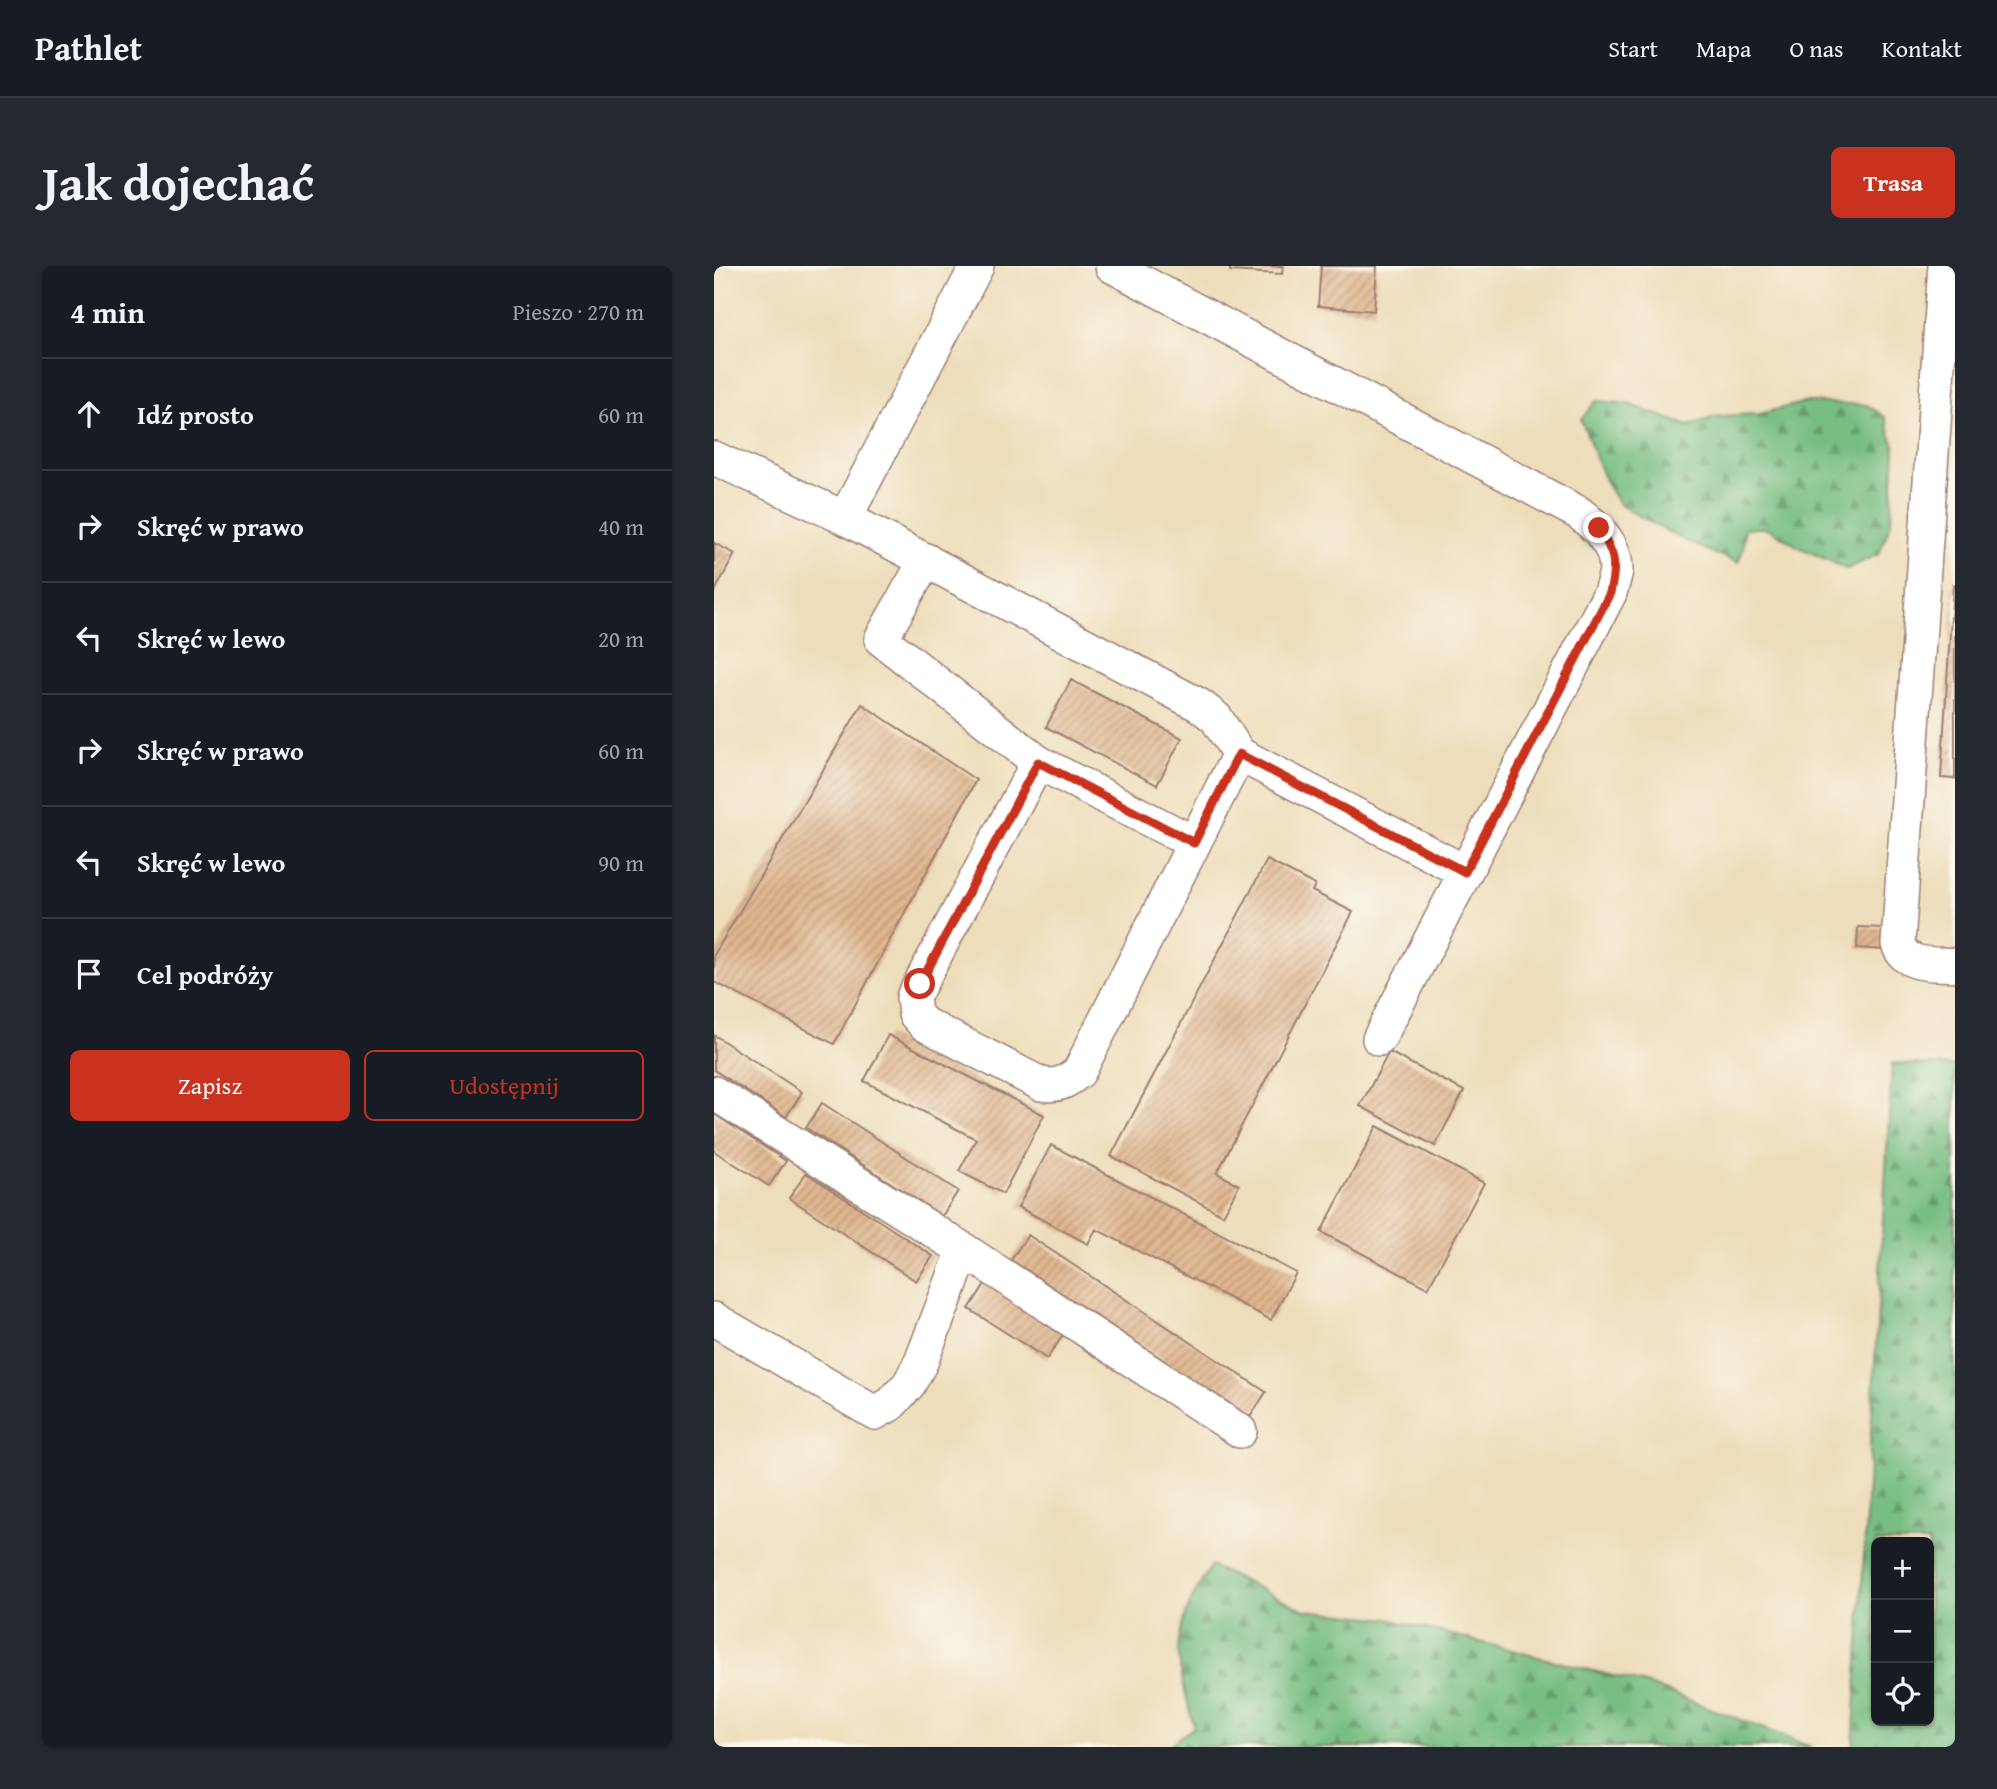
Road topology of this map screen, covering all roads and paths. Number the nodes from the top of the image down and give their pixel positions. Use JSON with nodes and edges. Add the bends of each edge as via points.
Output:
{"nodes":[{"id":1,"x":977,"y":266,"type":"edge"},
{"id":2,"x":1112,"y":266,"type":"edge"},
{"id":3,"x":1945,"y":266,"type":"edge"},
{"id":4,"x":1948,"y":323,"type":"edge"},
{"id":5,"x":714,"y":458,"type":"edge"},
{"id":6,"x":845,"y":518,"type":"junction"},
{"id":7,"x":926,"y":560,"type":"junction"},
{"id":8,"x":1239,"y":754,"type":"junction"},
{"id":9,"x":1038,"y":762,"type":"junction"},
{"id":10,"x":1194,"y":843,"type":"junction"},
{"id":11,"x":1465,"y":872,"type":"junction"},
{"id":12,"x":1955,"y":965,"type":"edge"},
{"id":13,"x":1379,"y":1039,"type":"dead end"},
{"id":14,"x":714,"y":1093,"type":"edge"},
{"id":15,"x":964,"y":1250,"type":"junction"},
{"id":16,"x":714,"y":1319,"type":"edge"},
{"id":17,"x":1240,"y":1431,"type":"dead end"}],
"edges":[{"from":1,"to":6,"type":"lane"},
{"from":2,"to":11,"type":"lane","via":[[1579,513],[1599,528],[1611,547],[1616,569],[1610,593]]},
{"from":3,"to":4,"type":"lane"},
{"from":4,"to":12,"type":"lane","via":[[1898,944],[1913,962]]},
{"from":5,"to":6,"type":"lane"},
{"from":6,"to":7,"type":"lane"},
{"from":7,"to":8,"type":"lane","via":[[1199,705],[1216,718]]},
{"from":7,"to":9,"type":"lane","via":[[881,639]]},
{"from":8,"to":10,"type":"lane"},
{"from":8,"to":11,"type":"lane"},
{"from":9,"to":10,"type":"lane"},
{"from":9,"to":10,"type":"lane","via":[[913,998],[915,1014],[948,1037],[1041,1084],[1066,1083],[1079,1072]]},
{"from":11,"to":13,"type":"lane"},
{"from":14,"to":15,"type":"lane"},
{"from":15,"to":16,"type":"lane","via":[[921,1362],[909,1384],[876,1413]]},
{"from":15,"to":17,"type":"lane"}]}
